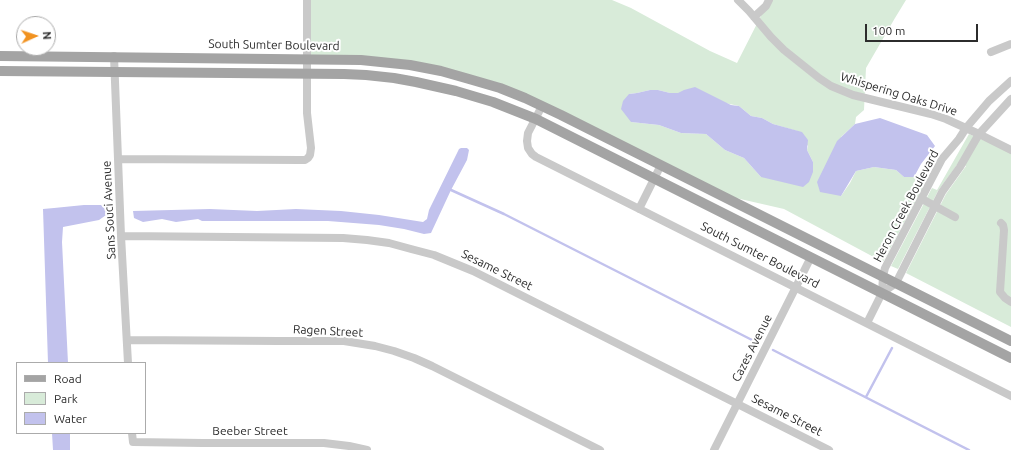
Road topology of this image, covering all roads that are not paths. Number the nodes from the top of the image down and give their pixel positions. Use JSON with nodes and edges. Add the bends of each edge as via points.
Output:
{"nodes":[{"id":1,"x":307,"y":0,"type":"edge"},
{"id":2,"x":738,"y":0,"type":"edge"},
{"id":3,"x":769,"y":0,"type":"edge"},
{"id":4,"x":754,"y":17,"type":"junction"},
{"id":5,"x":1011,"y":44,"type":"edge"},
{"id":6,"x":991,"y":52,"type":"dead end"},
{"id":7,"x":0,"y":56,"type":"edge"},
{"id":8,"x":114,"y":56,"type":"junction"},
{"id":9,"x":306,"y":59,"type":"junction"},
{"id":10,"x":0,"y":71,"type":"edge"},
{"id":11,"x":115,"y":72,"type":"junction"},
{"id":12,"x":307,"y":74,"type":"junction"},
{"id":13,"x":1011,"y":81,"type":"edge"},
{"id":14,"x":1011,"y":99,"type":"edge"},
{"id":15,"x":542,"y":106,"type":"junction"},
{"id":16,"x":536,"y":119,"type":"junction"},
{"id":17,"x":966,"y":128,"type":"junction"},
{"id":18,"x":980,"y":134,"type":"junction"},
{"id":19,"x":1011,"y":150,"type":"edge"},
{"id":20,"x":118,"y":159,"type":"junction"},
{"id":21,"x":662,"y":165,"type":"junction"},
{"id":22,"x":654,"y":179,"type":"junction"},
{"id":23,"x":922,"y":199,"type":"junction"},
{"id":24,"x":935,"y":206,"type":"junction"},
{"id":25,"x":639,"y":209,"type":"junction"},
{"id":26,"x":955,"y":217,"type":"dead end"},
{"id":27,"x":1001,"y":223,"type":"dead end"},
{"id":28,"x":121,"y":236,"type":"junction"},
{"id":29,"x":811,"y":257,"type":"junction"},
{"id":30,"x":883,"y":276,"type":"junction"},
{"id":31,"x":896,"y":283,"type":"junction"},
{"id":32,"x":796,"y":288,"type":"junction"},
{"id":33,"x":882,"y":293,"type":"junction"},
{"id":34,"x":1011,"y":302,"type":"edge"},
{"id":35,"x":867,"y":323,"type":"junction"},
{"id":36,"x":127,"y":340,"type":"junction"},
{"id":37,"x":1011,"y":341,"type":"edge"},
{"id":38,"x":1011,"y":358,"type":"edge"},
{"id":39,"x":128,"y":362,"type":"edge"},
{"id":40,"x":1011,"y":396,"type":"edge"},
{"id":41,"x":737,"y":403,"type":"junction"},
{"id":42,"x":132,"y":437,"type":"edge"},
{"id":43,"x":203,"y":447,"type":"edge"},
{"id":44,"x":367,"y":450,"type":"edge"},
{"id":45,"x":600,"y":450,"type":"edge"},
{"id":46,"x":714,"y":450,"type":"edge"},
{"id":47,"x":829,"y":450,"type":"edge"}],
"edges":[{"from":1,"to":9,"type":"street"},
{"from":2,"to":4,"type":"street","name":"Whispering Oaks Drive"},
{"from":3,"to":4,"type":"street"},
{"from":4,"to":17,"type":"street","name":"Whispering Oaks Drive","via":[[784,50],[832,86],[853,95],[938,117]]},
{"from":5,"to":6,"type":"street"},
{"from":7,"to":8,"type":"main road","name":"South Sumter Boulevard"},
{"from":8,"to":9,"type":"main road","name":"South Sumter Boulevard"},
{"from":8,"to":11,"type":"street","name":"Sans Souci Avenue"},
{"from":9,"to":12,"type":"street"},
{"from":9,"to":15,"type":"main road","name":"South Sumter Boulevard","via":[[346,59],[410,65],[500,88]]},
{"from":10,"to":11,"type":"main road","name":"South Sumter Boulevard"},
{"from":11,"to":12,"type":"main road","name":"South Sumter Boulevard"},
{"from":11,"to":20,"type":"street","name":"Sans Souci Avenue"},
{"from":12,"to":16,"type":"main road","name":"South Sumter Boulevard","via":[[366,75],[416,82],[472,95]]},
{"from":12,"to":20,"type":"street","via":[[307,113],[311,148],[305,160]]},
{"from":13,"to":17,"type":"street","name":"Heron Creek Boulevard","via":[[989,101]]},
{"from":14,"to":18,"type":"street","name":"Heron Creek Boulevard"},
{"from":15,"to":16,"type":"street","name":"South Sumter Boulevard"},
{"from":15,"to":21,"type":"main road","name":"South Sumter Boulevard"},
{"from":16,"to":22,"type":"main road","name":"South Sumter Boulevard"},
{"from":16,"to":25,"type":"street","name":"South Sumter Boulevard","via":[[528,133],[527,141],[532,154]]},
{"from":17,"to":18,"type":"street","name":"Whispering Oaks Drive"},
{"from":17,"to":23,"type":"street","name":"Heron Creek Boulevard","via":[[942,159]]},
{"from":18,"to":19,"type":"street","name":"Whispering Oaks Drive"},
{"from":18,"to":24,"type":"street","name":"Heron Creek Boulevard"},
{"from":20,"to":28,"type":"street","name":"Sans Souci Avenue"},
{"from":21,"to":22,"type":"street"},
{"from":21,"to":30,"type":"main road","name":"South Sumter Boulevard"},
{"from":22,"to":25,"type":"street"},
{"from":22,"to":29,"type":"main road","name":"South Sumter Boulevard"},
{"from":23,"to":24,"type":"street"},
{"from":23,"to":30,"type":"street","name":"Heron Creek Boulevard"},
{"from":24,"to":26,"type":"street"},
{"from":24,"to":31,"type":"street","name":"Heron Creek Boulevard"},
{"from":25,"to":32,"type":"street","name":"South Sumter Boulevard"},
{"from":27,"to":34,"type":"street","via":[[1004,230],[1000,292]]},
{"from":28,"to":36,"type":"street","name":"Sans Souci Avenue"},
{"from":28,"to":41,"type":"street","name":"Sesame Street","via":[[343,238],[411,248],[473,271]]},
{"from":29,"to":32,"type":"street","name":"Cazes Avenue"},
{"from":29,"to":33,"type":"main road","name":"South Sumter Boulevard"},
{"from":30,"to":31,"type":"main road","name":"South Sumter Boulevard"},
{"from":30,"to":33,"type":"street","name":"Heron Creek Boulevard"},
{"from":31,"to":33,"type":"street","name":"Heron Creek Boulevard"},
{"from":31,"to":37,"type":"main road","name":"South Sumter Boulevard"},
{"from":32,"to":35,"type":"street","name":"South Sumter Boulevard"},
{"from":32,"to":41,"type":"street","name":"Cazes Avenue"},
{"from":33,"to":35,"type":"street","name":"Heron Creek Boulevard"},
{"from":33,"to":38,"type":"main road","name":"South Sumter Boulevard"},
{"from":35,"to":40,"type":"street","name":"South Sumter Boulevard"},
{"from":36,"to":39,"type":"street","name":"Sans Souci Avenue"},
{"from":36,"to":45,"type":"street","name":"Ragen Street","via":[[344,341],[374,346],[432,366]]},
{"from":41,"to":46,"type":"street","name":"Cazes Avenue"},
{"from":41,"to":47,"type":"street","name":"Sesame Street"},
{"from":42,"to":43,"type":"street","name":"Beeber Street"},
{"from":43,"to":44,"type":"street","name":"Beeber Street","via":[[324,443]]}]}
